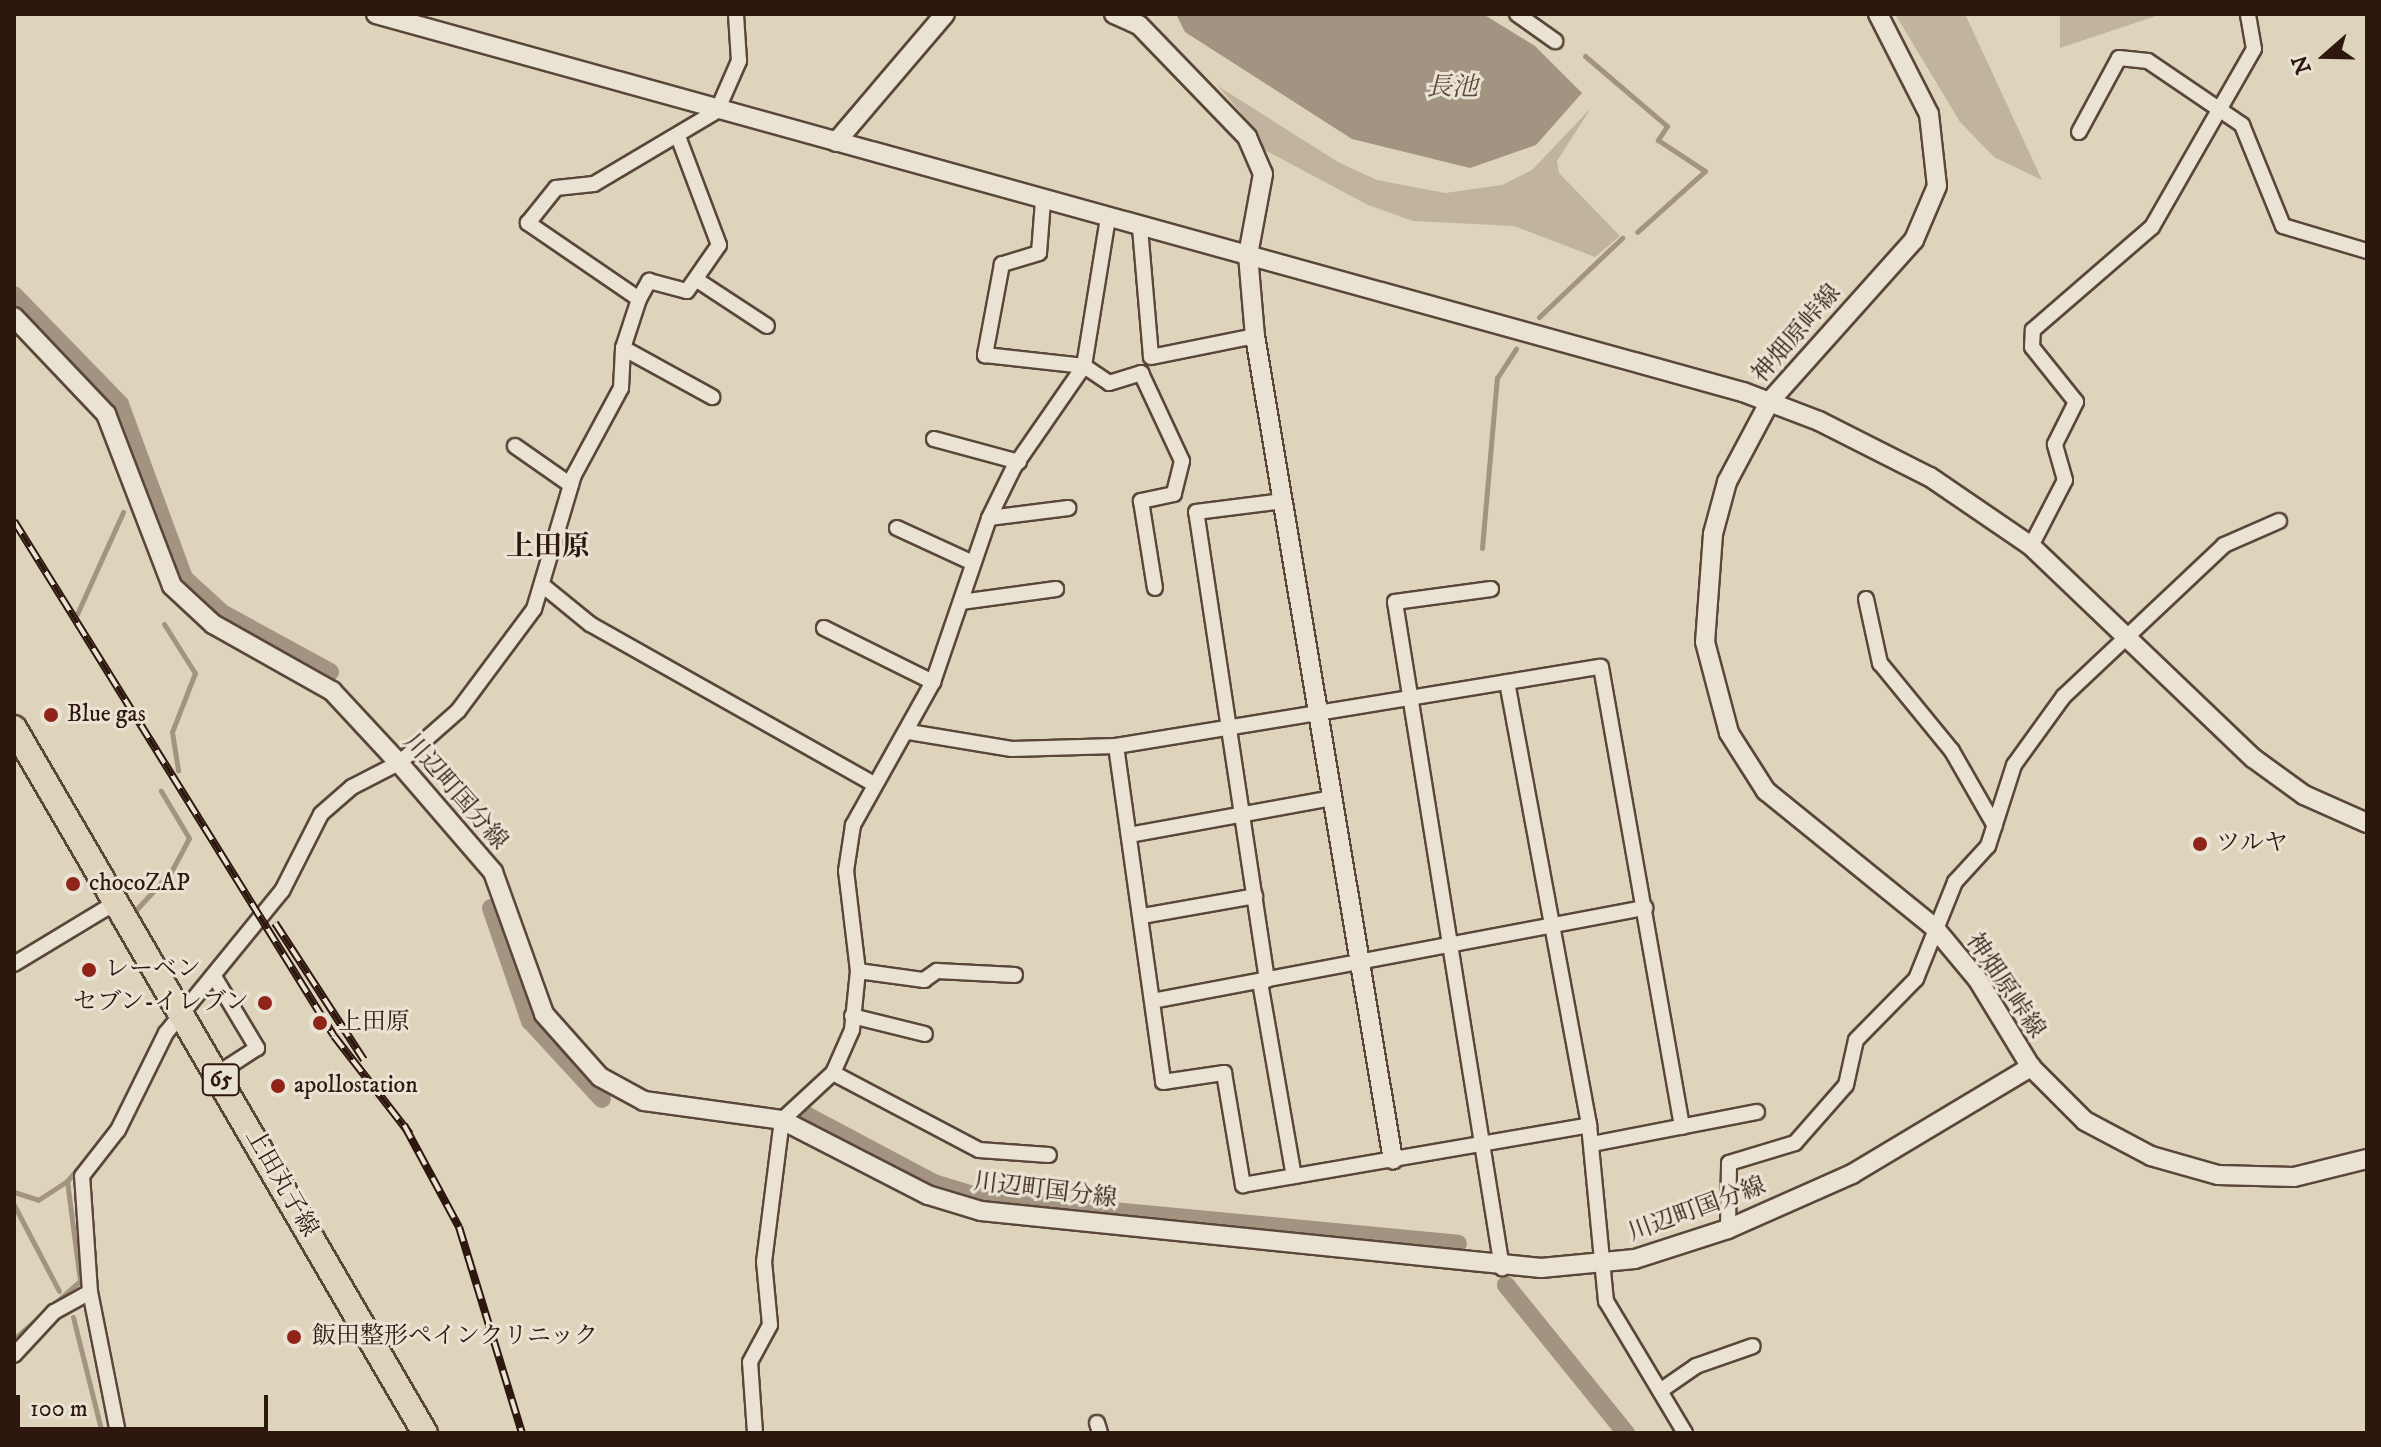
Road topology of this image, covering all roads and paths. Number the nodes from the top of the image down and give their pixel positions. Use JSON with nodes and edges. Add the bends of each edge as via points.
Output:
{"nodes":[{"id":1,"x":736,"y":14,"type":"edge"},
{"id":2,"x":945,"y":14,"type":"edge"},
{"id":3,"x":1114,"y":14,"type":"edge"},
{"id":4,"x":1517,"y":14,"type":"edge"},
{"id":5,"x":1878,"y":14,"type":"edge"},
{"id":6,"x":2248,"y":14,"type":"edge"},
{"id":7,"x":382,"y":15,"type":"edge"},
{"id":8,"x":1144,"y":20,"type":"edge"},
{"id":9,"x":1555,"y":41,"type":"dead end"},
{"id":10,"x":2219,"y":106,"type":"junction"},
{"id":11,"x":717,"y":111,"type":"junction"},
{"id":12,"x":2079,"y":132,"type":"dead end"},
{"id":13,"x":679,"y":139,"type":"junction"},
{"id":14,"x":836,"y":142,"type":"junction"},
{"id":15,"x":1043,"y":201,"type":"junction"},
{"id":16,"x":1108,"y":218,"type":"junction"},
{"id":17,"x":1140,"y":228,"type":"junction"},
{"id":18,"x":2367,"y":251,"type":"edge"},
{"id":19,"x":1248,"y":255,"type":"junction"},
{"id":20,"x":700,"y":282,"type":"junction"},
{"id":21,"x":639,"y":299,"type":"junction"},
{"id":22,"x":14,"y":317,"type":"edge"},
{"id":23,"x":767,"y":326,"type":"dead end"},
{"id":24,"x":1255,"y":336,"type":"junction"},
{"id":25,"x":623,"y":348,"type":"junction"},
{"id":26,"x":1084,"y":366,"type":"junction"},
{"id":27,"x":712,"y":397,"type":"dead end"},
{"id":28,"x":1770,"y":401,"type":"junction"},
{"id":29,"x":934,"y":439,"type":"dead end"},
{"id":30,"x":515,"y":446,"type":"dead end"},
{"id":31,"x":1019,"y":462,"type":"junction"},
{"id":32,"x":571,"y":485,"type":"junction"},
{"id":33,"x":1283,"y":501,"type":"junction"},
{"id":34,"x":1068,"y":508,"type":"dead end"},
{"id":35,"x":989,"y":518,"type":"junction"},
{"id":36,"x":2279,"y":521,"type":"dead end"},
{"id":37,"x":897,"y":528,"type":"dead end"},
{"id":38,"x":2031,"y":546,"type":"junction"},
{"id":39,"x":973,"y":563,"type":"junction"},
{"id":40,"x":546,"y":588,"type":"junction"},
{"id":41,"x":1155,"y":588,"type":"dead end"},
{"id":42,"x":1056,"y":589,"type":"dead end"},
{"id":43,"x":1491,"y":589,"type":"dead end"},
{"id":44,"x":1866,"y":599,"type":"dead end"},
{"id":45,"x":961,"y":602,"type":"junction"},
{"id":46,"x":824,"y":628,"type":"dead end"},
{"id":47,"x":2128,"y":632,"type":"junction"},
{"id":48,"x":933,"y":682,"type":"junction"},
{"id":49,"x":1507,"y":682,"type":"junction"},
{"id":50,"x":1410,"y":698,"type":"junction"},
{"id":51,"x":1318,"y":713,"type":"junction"},
{"id":52,"x":1230,"y":727,"type":"junction"},
{"id":53,"x":14,"y":728,"type":"edge"},
{"id":54,"x":909,"y":732,"type":"junction"},
{"id":55,"x":1116,"y":746,"type":"junction"},
{"id":56,"x":399,"y":763,"type":"junction"},
{"id":57,"x":872,"y":783,"type":"junction"},
{"id":58,"x":1332,"y":798,"type":"junction"},
{"id":59,"x":1242,"y":812,"type":"junction"},
{"id":60,"x":2367,"y":823,"type":"edge"},
{"id":61,"x":1995,"y":826,"type":"junction"},
{"id":62,"x":1129,"y":835,"type":"junction"},
{"id":63,"x":1255,"y":896,"type":"junction"},
{"id":64,"x":118,"y":901,"type":"junction"},
{"id":65,"x":1645,"y":908,"type":"junction"},
{"id":66,"x":1143,"y":916,"type":"junction"},
{"id":67,"x":1933,"y":926,"type":"junction"},
{"id":68,"x":1554,"y":928,"type":"junction"},
{"id":69,"x":1452,"y":946,"type":"junction"},
{"id":70,"x":14,"y":964,"type":"edge"},
{"id":71,"x":1360,"y":964,"type":"junction"},
{"id":72,"x":858,"y":971,"type":"junction"},
{"id":73,"x":1015,"y":975,"type":"dead end"},
{"id":74,"x":215,"y":978,"type":"junction"},
{"id":75,"x":1263,"y":981,"type":"junction"},
{"id":76,"x":1157,"y":1000,"type":"junction"},
{"id":77,"x":852,"y":1016,"type":"junction"},
{"id":78,"x":184,"y":1017,"type":"junction"},
{"id":79,"x":925,"y":1034,"type":"dead end"},
{"id":80,"x":2031,"y":1067,"type":"junction"},
{"id":81,"x":833,"y":1073,"type":"junction"},
{"id":82,"x":217,"y":1074,"type":"junction"},
{"id":83,"x":1757,"y":1112,"type":"dead end"},
{"id":84,"x":782,"y":1120,"type":"junction"},
{"id":85,"x":1589,"y":1125,"type":"junction"},
{"id":86,"x":1682,"y":1127,"type":"junction"},
{"id":87,"x":1592,"y":1144,"type":"junction"},
{"id":88,"x":1485,"y":1146,"type":"junction"},
{"id":89,"x":1049,"y":1155,"type":"dead end"},
{"id":90,"x":2367,"y":1159,"type":"edge"},
{"id":91,"x":1393,"y":1160,"type":"junction"},
{"id":92,"x":1294,"y":1176,"type":"junction"},
{"id":93,"x":1728,"y":1229,"type":"junction"},
{"id":94,"x":1601,"y":1264,"type":"junction"},
{"id":95,"x":1502,"y":1268,"type":"junction"},
{"id":96,"x":90,"y":1292,"type":"junction"},
{"id":97,"x":1753,"y":1346,"type":"dead end"},
{"id":98,"x":14,"y":1355,"type":"edge"},
{"id":99,"x":1660,"y":1391,"type":"junction"},
{"id":100,"x":118,"y":1433,"type":"edge"},
{"id":101,"x":425,"y":1433,"type":"edge"},
{"id":102,"x":755,"y":1433,"type":"edge"},
{"id":103,"x":1685,"y":1433,"type":"edge"}],
"edges":[{"from":1,"to":11,"type":"street","via":[[739,61]]},
{"from":2,"to":14,"type":"street"},
{"from":3,"to":8,"type":"street"},
{"from":4,"to":9,"type":"street"},
{"from":5,"to":28,"type":"street","name":"神畑原峠線","via":[[1929,114],[1938,151],[1931,210],[1896,263]]},
{"from":6,"to":10,"type":"street","via":[[2254,49]]},
{"from":7,"to":11,"type":"street"},
{"from":8,"to":19,"type":"street","via":[[1247,137],[1258,159],[1263,194]]},
{"from":10,"to":12,"type":"street","via":[[2148,61],[2119,58]]},
{"from":10,"to":18,"type":"street","via":[[2242,125],[2283,226]]},
{"from":10,"to":38,"type":"street","via":[[2152,227],[2033,330],[2032,347],[2076,402],[2055,444],[2065,480]]},
{"from":11,"to":13,"type":"street"},
{"from":11,"to":14,"type":"street"},
{"from":13,"to":20,"type":"street","via":[[719,245]]},
{"from":13,"to":21,"type":"street","via":[[594,184],[556,188],[528,223]]},
{"from":14,"to":15,"type":"street"},
{"from":15,"to":16,"type":"street"},
{"from":15,"to":26,"type":"street","via":[[1039,253],[1002,264],[985,355]]},
{"from":16,"to":17,"type":"street"},
{"from":16,"to":26,"type":"street"},
{"from":17,"to":19,"type":"street"},
{"from":17,"to":24,"type":"street","via":[[1151,357]]},
{"from":19,"to":24,"type":"street"},
{"from":19,"to":28,"type":"street"},
{"from":20,"to":21,"type":"street","via":[[687,291],[649,281]]},
{"from":20,"to":23,"type":"street"},
{"from":21,"to":25,"type":"street"},
{"from":22,"to":56,"type":"street","name":"川辺町国分線","via":[[106,414],[172,586],[213,624],[332,691]]},
{"from":24,"to":33,"type":"street"},
{"from":25,"to":27,"type":"street"},
{"from":25,"to":32,"type":"street","via":[[621,388]]},
{"from":26,"to":31,"type":"street"},
{"from":26,"to":41,"type":"street","via":[[1109,383],[1141,373],[1182,461],[1174,494],[1141,501]]},
{"from":28,"to":38,"type":"street","via":[[1899,459]]},
{"from":28,"to":67,"type":"street","name":"神畑原峠線","via":[[1727,482],[1713,534],[1705,642],[1719,710],[1766,791]]},
{"from":29,"to":31,"type":"street"},
{"from":30,"to":32,"type":"street"},
{"from":31,"to":35,"type":"street"},
{"from":32,"to":40,"type":"street"},
{"from":33,"to":51,"type":"street"},
{"from":33,"to":52,"type":"street","via":[[1196,512]]},
{"from":34,"to":35,"type":"street"},
{"from":35,"to":39,"type":"street"},
{"from":36,"to":47,"type":"street","via":[[2224,545]]},
{"from":37,"to":39,"type":"street"},
{"from":38,"to":47,"type":"street"},
{"from":39,"to":45,"type":"street"},
{"from":40,"to":56,"type":"street","via":[[458,711]]},
{"from":40,"to":57,"type":"street","via":[[590,624]]},
{"from":42,"to":45,"type":"street"},
{"from":43,"to":50,"type":"street","via":[[1395,602]]},
{"from":44,"to":61,"type":"street","via":[[1880,663],[1952,751]]},
{"from":45,"to":48,"type":"street"},
{"from":46,"to":48,"type":"street"},
{"from":47,"to":60,"type":"street","via":[[2253,758],[2304,795]]},
{"from":47,"to":61,"type":"street","via":[[2064,696],[2014,765]]},
{"from":48,"to":54,"type":"street"},
{"from":49,"to":50,"type":"street"},
{"from":49,"to":65,"type":"street","via":[[1601,667]]},
{"from":49,"to":68,"type":"street"},
{"from":50,"to":51,"type":"street"},
{"from":50,"to":69,"type":"street"},
{"from":51,"to":52,"type":"street"},
{"from":51,"to":58,"type":"street"},
{"from":52,"to":55,"type":"street"},
{"from":52,"to":59,"type":"street"},
{"from":53,"to":64,"type":"main road","name":"上田丸子線","number":"65"},
{"from":54,"to":55,"type":"street","via":[[1012,749]]},
{"from":54,"to":57,"type":"street"},
{"from":55,"to":62,"type":"street"},
{"from":56,"to":74,"type":"street","via":[[352,787],[321,814],[282,891]]},
{"from":56,"to":84,"type":"street","name":"川辺町国分線","via":[[493,872],[533,996],[600,1077],[644,1101]]},
{"from":57,"to":72,"type":"street","via":[[853,825],[846,871]]},
{"from":58,"to":59,"type":"street"},
{"from":58,"to":71,"type":"street"},
{"from":59,"to":62,"type":"street"},
{"from":59,"to":63,"type":"street"},
{"from":61,"to":67,"type":"street"},
{"from":62,"to":66,"type":"street"},
{"from":63,"to":66,"type":"street"},
{"from":63,"to":75,"type":"street"},
{"from":64,"to":70,"type":"street"},
{"from":64,"to":78,"type":"main road","name":"上田丸子線","number":"65"},
{"from":65,"to":68,"type":"street"},
{"from":65,"to":86,"type":"street"},
{"from":66,"to":76,"type":"street"},
{"from":67,"to":80,"type":"street","name":"神畑原峠線","via":[[1978,980]]},
{"from":67,"to":93,"type":"street","via":[[1916,979],[1856,1040],[1846,1085],[1795,1143],[1729,1163]]},
{"from":68,"to":69,"type":"street"},
{"from":68,"to":85,"type":"street"},
{"from":69,"to":71,"type":"street"},
{"from":69,"to":88,"type":"street"},
{"from":71,"to":75,"type":"street"},
{"from":71,"to":91,"type":"street"},
{"from":72,"to":73,"type":"street","via":[[924,980],[937,971]]},
{"from":72,"to":77,"type":"street"},
{"from":74,"to":78,"type":"street"},
{"from":74,"to":82,"type":"street","via":[[257,1048]]},
{"from":75,"to":76,"type":"street"},
{"from":75,"to":92,"type":"street"},
{"from":76,"to":92,"type":"street","via":[[1163,1082],[1224,1073],[1243,1185]]},
{"from":77,"to":79,"type":"street"},
{"from":77,"to":81,"type":"street","via":[[846,1054]]},
{"from":78,"to":82,"type":"main road","name":"上田丸子線","number":"65"},
{"from":78,"to":96,"type":"street","via":[[166,1033],[118,1130],[82,1176]]},
{"from":80,"to":90,"type":"street","via":[[2085,1121],[2175,1164],[2257,1179]]},
{"from":80,"to":93,"type":"street","name":"川辺町国分線","via":[[1852,1174]]},
{"from":81,"to":84,"type":"street"},
{"from":81,"to":89,"type":"street","via":[[979,1150]]},
{"from":82,"to":101,"type":"main road","name":"上田丸子線","number":"65"},
{"from":83,"to":86,"type":"street"},
{"from":84,"to":95,"type":"street","name":"川辺町国分線","via":[[928,1195],[981,1211]]},
{"from":84,"to":102,"type":"street","via":[[764,1262],[770,1325],[750,1362]]},
{"from":85,"to":87,"type":"street"},
{"from":85,"to":88,"type":"street"},
{"from":86,"to":87,"type":"street"},
{"from":87,"to":94,"type":"street"},
{"from":88,"to":91,"type":"street"},
{"from":88,"to":95,"type":"street"},
{"from":91,"to":92,"type":"street"},
{"from":93,"to":94,"type":"street","name":"川辺町国分線"},
{"from":94,"to":95,"type":"street","name":"川辺町国分線"},
{"from":94,"to":99,"type":"street","via":[[1611,1316]]},
{"from":96,"to":98,"type":"street","via":[[54,1312]]},
{"from":96,"to":100,"type":"street"},
{"from":97,"to":99,"type":"street","via":[[1696,1366]]},
{"from":99,"to":103,"type":"street"}]}
